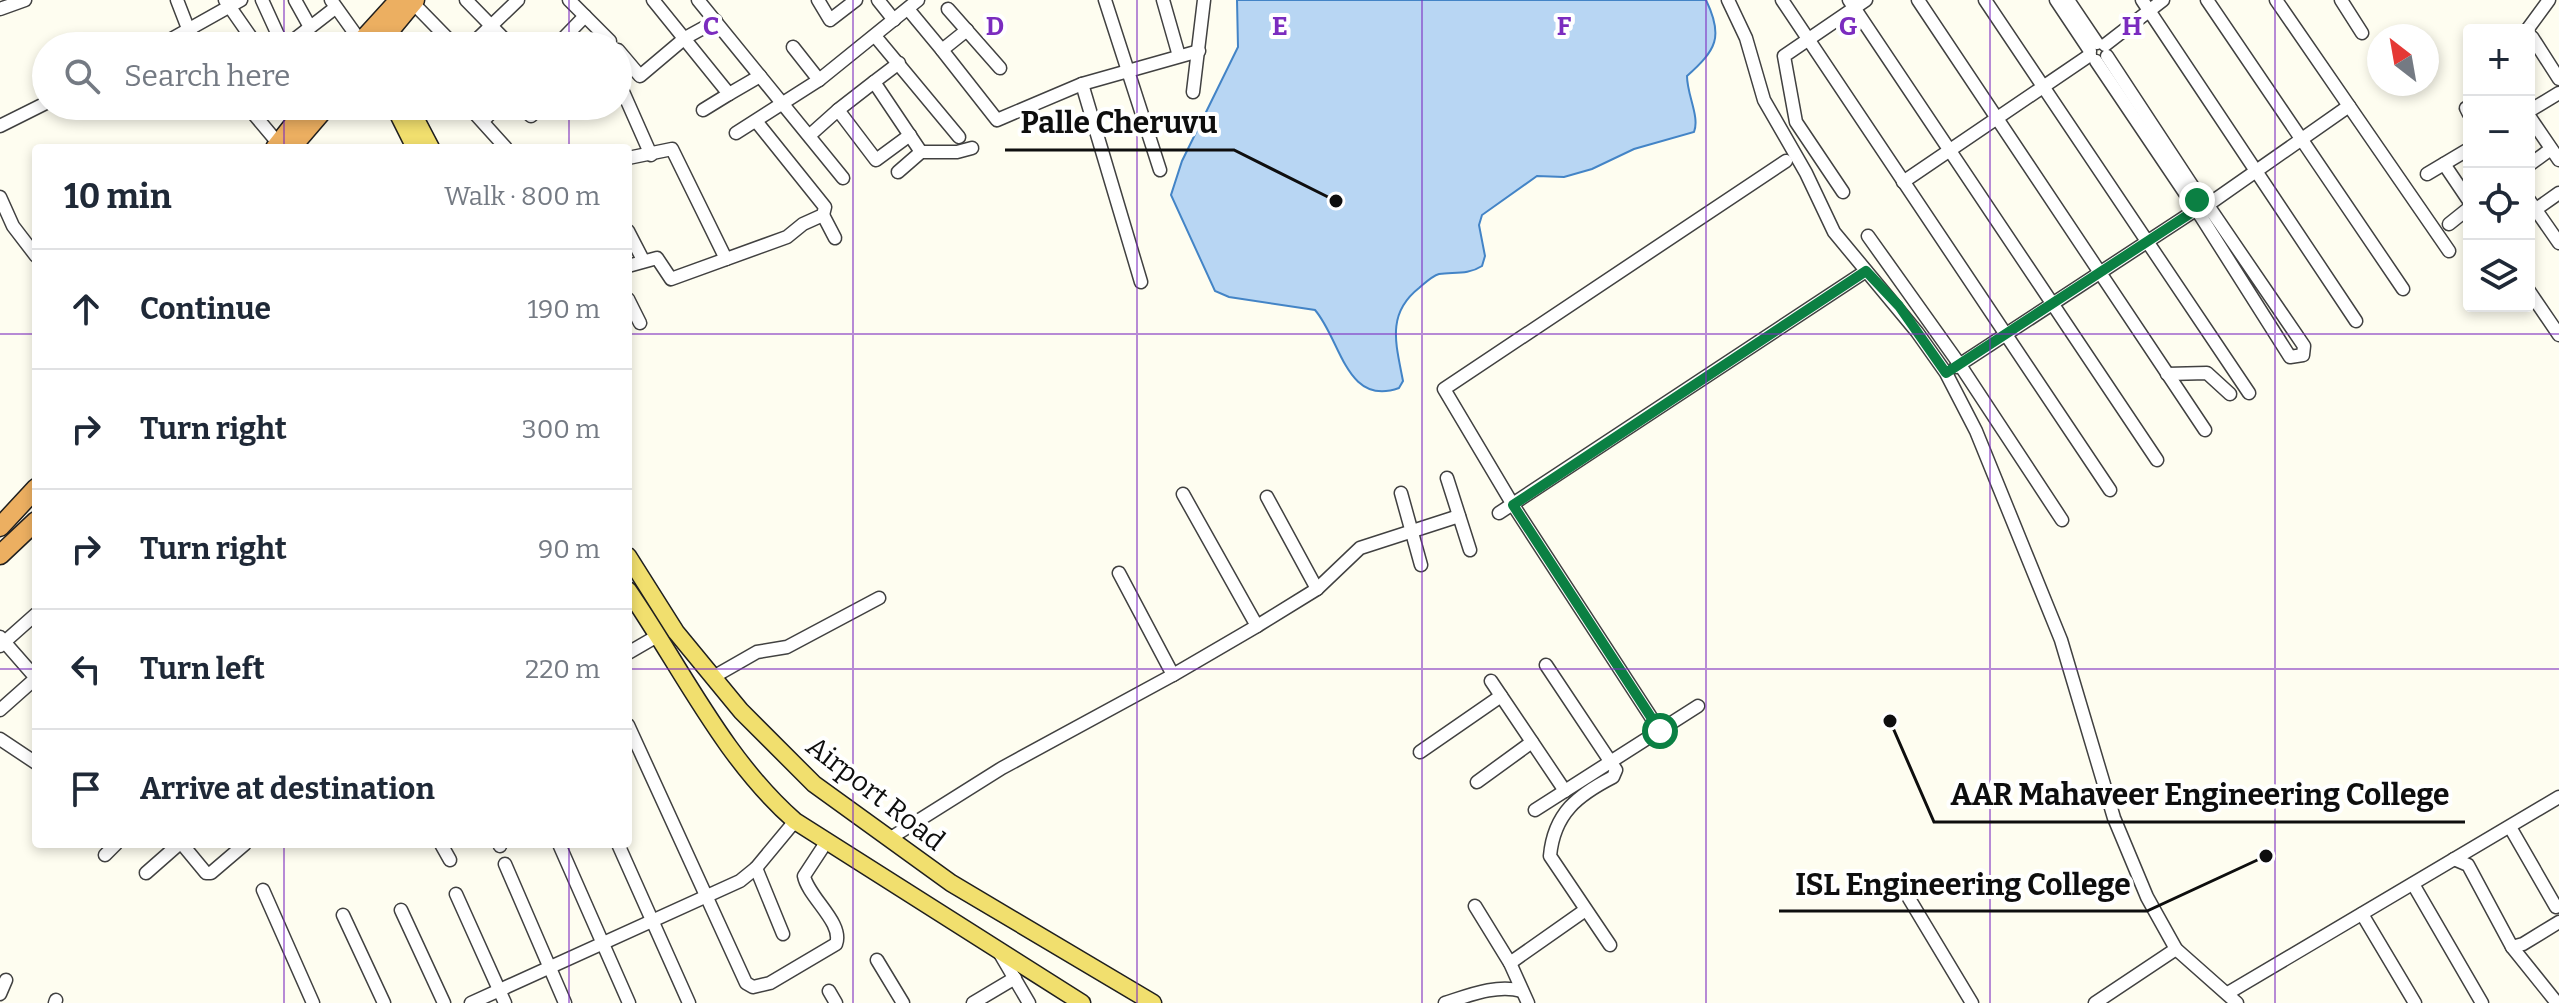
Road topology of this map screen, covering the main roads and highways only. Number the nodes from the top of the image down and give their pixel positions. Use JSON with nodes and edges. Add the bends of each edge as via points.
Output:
{"nodes":[{"id":1,"x":404,"y":1,"type":"edge"},
{"id":2,"x":377,"y":32,"type":"edge"},
{"id":3,"x":384,"y":32,"type":"edge"},
{"id":4,"x":299,"y":120,"type":"edge"},
{"id":5,"x":311,"y":120,"type":"edge"},
{"id":6,"x":401,"y":120,"type":"edge"},
{"id":7,"x":416,"y":120,"type":"edge"},
{"id":8,"x":282,"y":144,"type":"edge"},
{"id":9,"x":283,"y":144,"type":"edge"},
{"id":10,"x":413,"y":144,"type":"edge"},
{"id":11,"x":429,"y":144,"type":"edge"},
{"id":12,"x":32,"y":492,"type":"edge"},
{"id":13,"x":2,"y":523,"type":"edge"},
{"id":14,"x":32,"y":525,"type":"edge"},
{"id":15,"x":0,"y":555,"type":"edge"},
{"id":16,"x":632,"y":562,"type":"edge"},
{"id":17,"x":632,"y":596,"type":"edge"},
{"id":18,"x":1082,"y":1003,"type":"edge"},
{"id":19,"x":1153,"y":1003,"type":"edge"}],
"edges":[{"from":1,"to":2,"type":"highway"},
{"from":1,"to":3,"type":"highway"},
{"from":4,"to":8,"type":"highway"},
{"from":5,"to":9,"type":"highway"},
{"from":6,"to":10,"type":"main road"},
{"from":7,"to":11,"type":"main road"},
{"from":12,"to":13,"type":"highway"},
{"from":14,"to":15,"type":"highway"},
{"from":16,"to":19,"type":"main road","name":"Airport Road","via":[[676,632],[741,711],[814,784],[951,883]]},
{"from":17,"to":18,"type":"main road","via":[[769,798],[795,821]]}]}
